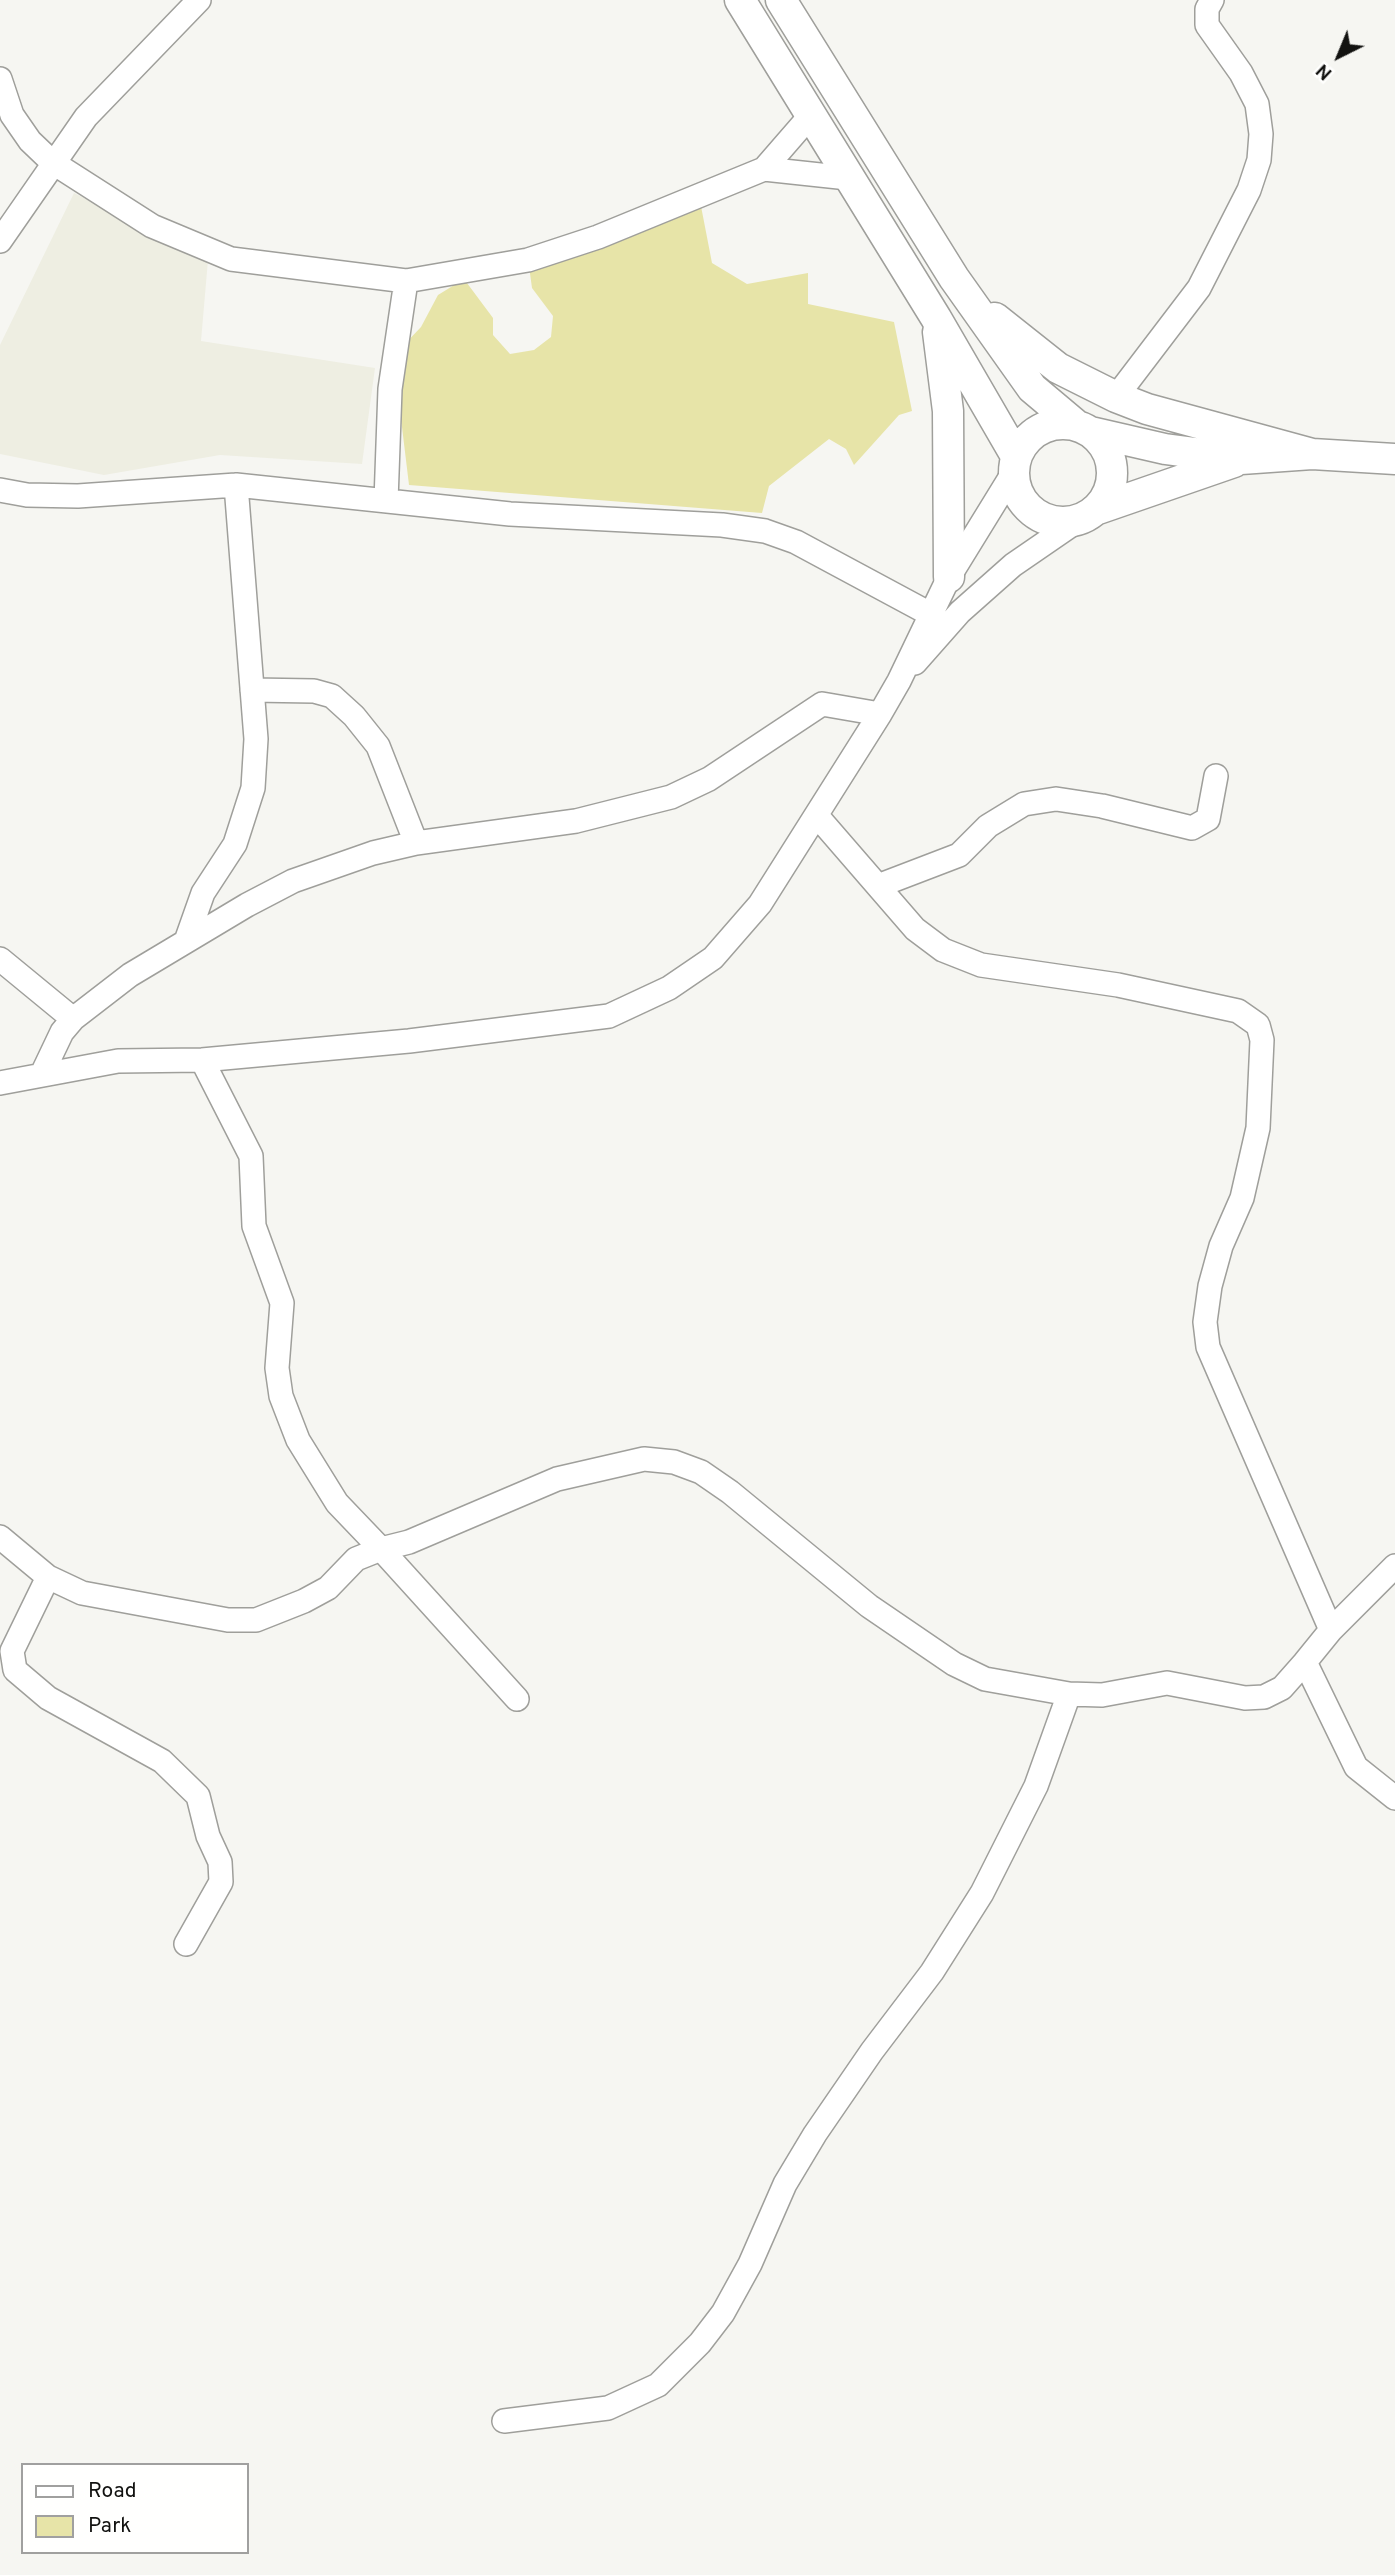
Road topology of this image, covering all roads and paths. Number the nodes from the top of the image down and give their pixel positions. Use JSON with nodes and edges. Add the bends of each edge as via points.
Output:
{"nodes":[{"id":1,"x":198,"y":0,"type":"edge"},
{"id":2,"x":740,"y":0,"type":"edge"},
{"id":3,"x":1212,"y":0,"type":"edge"},
{"id":4,"x":783,"y":2,"type":"edge"},
{"id":5,"x":0,"y":79,"type":"edge"},
{"id":6,"x":810,"y":116,"type":"junction"},
{"id":7,"x":52,"y":162,"type":"junction"},
{"id":8,"x":764,"y":169,"type":"junction"},
{"id":9,"x":848,"y":178,"type":"junction"},
{"id":10,"x":0,"y":241,"type":"edge"},
{"id":11,"x":954,"y":278,"type":"junction"},
{"id":12,"x":406,"y":281,"type":"junction"},
{"id":13,"x":936,"y":318,"type":"junction"},
{"id":14,"x":1116,"y":397,"type":"junction"},
{"id":15,"x":1084,"y":428,"type":"junction"},
{"id":16,"x":1312,"y":454,"type":"junction"},
{"id":17,"x":1241,"y":459,"type":"junction"},
{"id":18,"x":1395,"y":459,"type":"edge"},
{"id":19,"x":1015,"y":464,"type":"junction"},
{"id":20,"x":236,"y":485,"type":"junction"},
{"id":21,"x":0,"y":490,"type":"edge"},
{"id":22,"x":386,"y":501,"type":"junction"},
{"id":23,"x":1088,"y":515,"type":"junction"},
{"id":24,"x":949,"y":577,"type":"junction"},
{"id":25,"x":930,"y":614,"type":"junction"},
{"id":26,"x":899,"y":681,"type":"junction"},
{"id":27,"x":252,"y":690,"type":"junction"},
{"id":28,"x":880,"y":714,"type":"junction"},
{"id":29,"x":1216,"y":776,"type":"dead end"},
{"id":30,"x":818,"y":817,"type":"junction"},
{"id":31,"x":416,"y":843,"type":"junction"},
{"id":32,"x":878,"y":887,"type":"junction"},
{"id":33,"x":186,"y":941,"type":"junction"},
{"id":34,"x":0,"y":959,"type":"edge"},
{"id":35,"x":73,"y":1018,"type":"junction"},
{"id":36,"x":202,"y":1060,"type":"junction"},
{"id":37,"x":42,"y":1074,"type":"junction"},
{"id":38,"x":0,"y":1083,"type":"edge"},
{"id":39,"x":0,"y":1537,"type":"edge"},
{"id":40,"x":381,"y":1549,"type":"junction"},
{"id":41,"x":1395,"y":1566,"type":"edge"},
{"id":42,"x":48,"y":1577,"type":"junction"},
{"id":43,"x":1331,"y":1630,"type":"junction"},
{"id":44,"x":1305,"y":1662,"type":"junction"},
{"id":45,"x":8,"y":1663,"type":"edge"},
{"id":46,"x":1069,"y":1694,"type":"junction"},
{"id":47,"x":517,"y":1699,"type":"dead end"},
{"id":48,"x":1395,"y":1798,"type":"edge"},
{"id":49,"x":186,"y":1944,"type":"dead end"},
{"id":50,"x":504,"y":2421,"type":"dead end"}],
"edges":[{"from":1,"to":7,"type":"street","via":[[86,117]]},
{"from":2,"to":6,"type":"main road"},
{"from":3,"to":14,"type":"street","via":[[1207,24],[1257,104],[1259,160],[1249,190],[1199,288]]},
{"from":4,"to":11,"type":"main road"},
{"from":5,"to":7,"type":"street","via":[[12,115]]},
{"from":6,"to":8,"type":"street"},
{"from":6,"to":9,"type":"main road"},
{"from":7,"to":10,"type":"street"},
{"from":7,"to":12,"type":"street","via":[[152,226],[221,255]]},
{"from":8,"to":9,"type":"street"},
{"from":8,"to":12,"type":"street","via":[[557,253]]},
{"from":9,"to":13,"type":"main road"},
{"from":11,"to":14,"type":"main road","via":[[1007,329],[1058,368]]},
{"from":11,"to":15,"type":"main road","via":[[1032,388]]},
{"from":12,"to":22,"type":"street","via":[[390,389]]},
{"from":13,"to":19,"type":"main road"},
{"from":13,"to":24,"type":"main road","via":[[948,411]]},
{"from":14,"to":16,"type":"main road"},
{"from":15,"to":17,"type":"main road","via":[[1165,449]]},
{"from":15,"to":19,"type":"main road","via":[[1058,423],[1040,428],[1026,440]]},
{"from":15,"to":23,"type":"main road","via":[[1104,444],[1113,478],[1108,494]]},
{"from":16,"to":17,"type":"main road"},
{"from":16,"to":18,"type":"main road"},
{"from":17,"to":23,"type":"main road"},
{"from":19,"to":23,"type":"main road","via":[[1017,491],[1026,507],[1041,518],[1059,523]]},
{"from":19,"to":24,"type":"street"},
{"from":20,"to":21,"type":"street","via":[[78,496]]},
{"from":20,"to":22,"type":"street"},
{"from":20,"to":27,"type":"street"},
{"from":22,"to":25,"type":"street","via":[[765,531],[796,542]]},
{"from":23,"to":26,"type":"street","via":[[1013,565],[960,612]]},
{"from":24,"to":25,"type":"street"},
{"from":25,"to":26,"type":"street"},
{"from":26,"to":28,"type":"street"},
{"from":27,"to":31,"type":"street","via":[[314,691],[332,696],[354,716],[378,747]]},
{"from":27,"to":33,"type":"street","via":[[256,738],[253,788],[235,844],[203,893]]},
{"from":28,"to":30,"type":"street"},
{"from":28,"to":31,"type":"street","via":[[822,704],[709,779],[671,797],[576,821]]},
{"from":29,"to":32,"type":"street","via":[[1208,819],[1192,828],[1056,799],[1024,804],[988,826],[959,855]]},
{"from":30,"to":32,"type":"street"},
{"from":30,"to":36,"type":"street","via":[[760,904],[713,958],[669,988],[609,1016]]},
{"from":31,"to":33,"type":"street","via":[[293,881]]},
{"from":32,"to":43,"type":"street","via":[[915,929],[943,950],[981,965],[1131,988],[1238,1011],[1258,1025],[1262,1040],[1258,1128],[1241,1198],[1210,1286],[1205,1322],[1208,1347]]},
{"from":33,"to":35,"type":"street"},
{"from":34,"to":35,"type":"street"},
{"from":35,"to":37,"type":"street"},
{"from":36,"to":37,"type":"street","via":[[118,1062]]},
{"from":36,"to":40,"type":"street","via":[[251,1156],[254,1226],[282,1303],[278,1377],[298,1440],[337,1503]]},
{"from":37,"to":38,"type":"street"},
{"from":39,"to":42,"type":"street"},
{"from":40,"to":42,"type":"street","via":[[356,1559],[328,1588],[256,1620],[134,1605],[82,1593]]},
{"from":40,"to":46,"type":"street","via":[[409,1542],[578,1472],[644,1459],[674,1462],[701,1472],[730,1492],[814,1564],[954,1664],[985,1679]]},
{"from":40,"to":47,"type":"street"},
{"from":41,"to":43,"type":"street"},
{"from":42,"to":45,"type":"street"},
{"from":43,"to":44,"type":"street"},
{"from":44,"to":46,"type":"street","via":[[1282,1688],[1264,1696],[1245,1698],[1167,1683],[1102,1695]]},
{"from":44,"to":48,"type":"street","via":[[1356,1768]]},
{"from":45,"to":49,"type":"street","via":[[48,1698],[162,1761],[198,1796],[220,1862],[221,1882]]},
{"from":46,"to":50,"type":"street","via":[[1031,1799],[982,1893],[932,1972],[815,2134],[785,2184],[750,2264],[700,2343],[658,2385],[608,2408]]}]}
